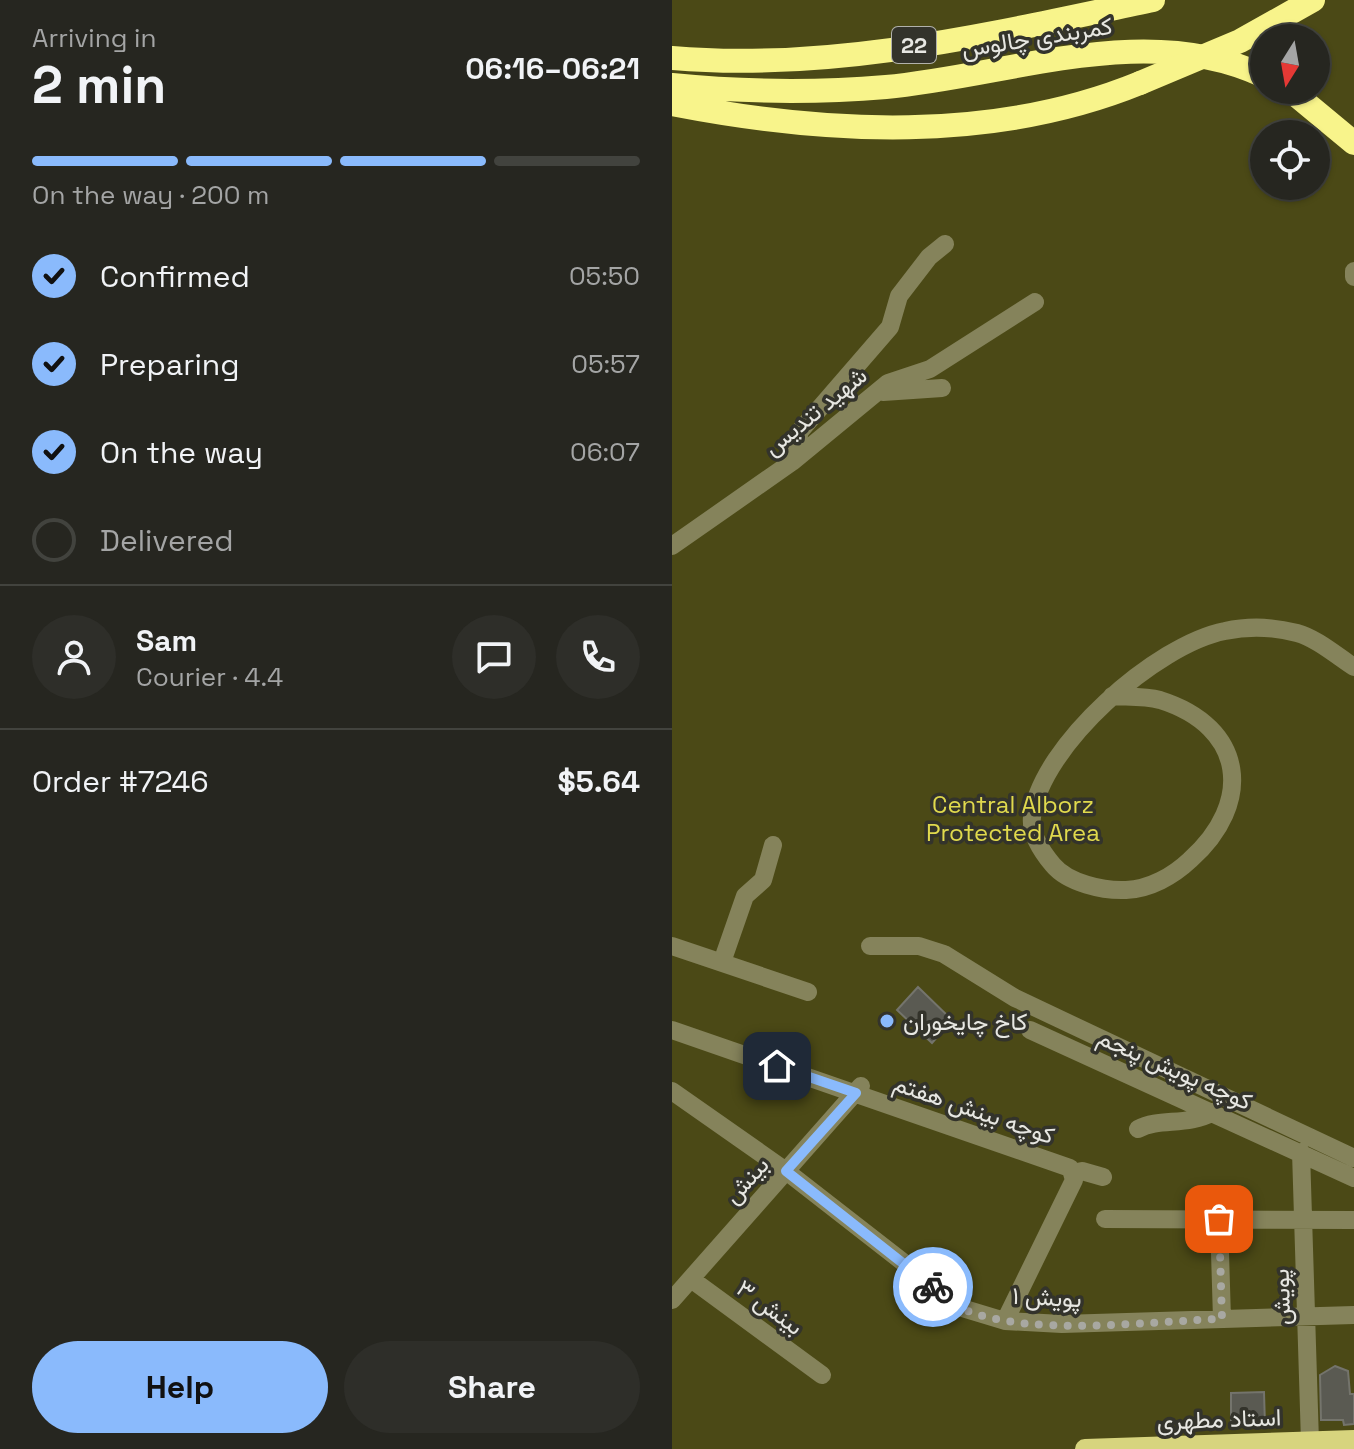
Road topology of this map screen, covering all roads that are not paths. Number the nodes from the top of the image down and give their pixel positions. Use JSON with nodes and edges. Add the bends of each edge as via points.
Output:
{"nodes":[{"id":1,"x":1153,"y":0,"type":"edge"},
{"id":2,"x":1313,"y":0,"type":"edge"},
{"id":3,"x":672,"y":58,"type":"edge"},
{"id":4,"x":1250,"y":71,"type":"edge"},
{"id":5,"x":672,"y":85,"type":"edge"},
{"id":6,"x":672,"y":104,"type":"edge"},
{"id":7,"x":1307,"y":104,"type":"edge"},
{"id":8,"x":1354,"y":143,"type":"edge"},
{"id":9,"x":945,"y":244,"type":"dead end"},
{"id":10,"x":1354,"y":271,"type":"edge"},
{"id":11,"x":1354,"y":277,"type":"edge"},
{"id":12,"x":1035,"y":302,"type":"dead end"},
{"id":13,"x":942,"y":388,"type":"dead end"},
{"id":14,"x":876,"y":393,"type":"junction"},
{"id":15,"x":792,"y":462,"type":"junction"},
{"id":16,"x":672,"y":546,"type":"edge"},
{"id":17,"x":1354,"y":667,"type":"edge"},
{"id":18,"x":1112,"y":696,"type":"junction"},
{"id":19,"x":773,"y":845,"type":"dead end"},
{"id":20,"x":672,"y":946,"type":"edge"},
{"id":21,"x":870,"y":946,"type":"dead end"},
{"id":22,"x":722,"y":962,"type":"junction"},
{"id":23,"x":808,"y":992,"type":"dead end"},
{"id":24,"x":672,"y":1030,"type":"edge"},
{"id":25,"x":1030,"y":1030,"type":"dead end"},
{"id":26,"x":859,"y":1088,"type":"junction"},
{"id":27,"x":672,"y":1091,"type":"edge"},
{"id":28,"x":1213,"y":1112,"type":"junction"},
{"id":29,"x":1138,"y":1129,"type":"dead end"},
{"id":30,"x":1301,"y":1152,"type":"junction"},
{"id":31,"x":1354,"y":1158,"type":"edge"},
{"id":32,"x":786,"y":1171,"type":"junction"},
{"id":33,"x":1072,"y":1173,"type":"junction"},
{"id":34,"x":1103,"y":1177,"type":"dead end"},
{"id":35,"x":1354,"y":1178,"type":"edge"},
{"id":36,"x":1105,"y":1219,"type":"dead end"},
{"id":37,"x":1219,"y":1219,"type":"junction"},
{"id":38,"x":1303,"y":1219,"type":"junction"},
{"id":39,"x":1354,"y":1220,"type":"edge"},
{"id":40,"x":691,"y":1279,"type":"junction"},
{"id":41,"x":672,"y":1300,"type":"edge"},
{"id":42,"x":1306,"y":1315,"type":"junction"},
{"id":43,"x":1354,"y":1315,"type":"edge"},
{"id":44,"x":1222,"y":1319,"type":"junction"},
{"id":45,"x":1005,"y":1321,"type":"junction"},
{"id":46,"x":822,"y":1375,"type":"dead end"},
{"id":47,"x":1354,"y":1440,"type":"edge"},
{"id":48,"x":1310,"y":1442,"type":"junction"},
{"id":49,"x":1085,"y":1449,"type":"edge"}],
"edges":[{"from":1,"to":3,"type":"highway","number":"22","via":[[845,56]]},
{"from":2,"to":6,"type":"highway","bridge":true,"via":[[1240,41],[1140,83],[1041,113],[915,128],[784,121]]},
{"from":4,"to":5,"type":"highway","name":"کمربندی چالوس","via":[[1225,61],[1150,50],[886,87],[785,91]]},
{"from":7,"to":8,"type":"highway"},
{"from":9,"to":15,"type":"street","via":[[899,296],[890,327],[800,431]]},
{"from":10,"to":11,"type":"street"},
{"from":12,"to":14,"type":"street","name":"شهید تندیس","via":[[930,369],[888,383]]},
{"from":13,"to":14,"type":"street"},
{"from":14,"to":15,"type":"street","name":"شهید تندیس"},
{"from":15,"to":16,"type":"street","name":"شهید تندیس"},
{"from":17,"to":18,"type":"street","via":[[1300,633],[1263,628],[1222,631],[1168,656]]},
{"from":18,"to":18,"type":"street","via":[[1069,739],[1041,785],[1031,819],[1039,848],[1060,873],[1092,886],[1127,890],[1171,877],[1211,842],[1232,803],[1234,770],[1221,738],[1191,713],[1157,699]]},
{"from":19,"to":22,"type":"street","via":[[763,880],[745,896]]},
{"from":20,"to":22,"type":"street"},
{"from":21,"to":31,"type":"street","via":[[919,946],[944,954],[1015,998]]},
{"from":22,"to":23,"type":"street"},
{"from":24,"to":26,"type":"street","name":"کوچه بینش هفتم"},
{"from":25,"to":28,"type":"street","name":"کوچه پویش پنجم"},
{"from":26,"to":32,"type":"street","name":"بینش"},
{"from":26,"to":33,"type":"street","name":"کوچه بینش هفتم"},
{"from":27,"to":32,"type":"street","name":"پویش ۱"},
{"from":28,"to":29,"type":"street","via":[[1196,1122]]},
{"from":28,"to":30,"type":"street","name":"کوچه پویش پنجم"},
{"from":30,"to":35,"type":"street","name":"کوچه پویش پنجم"},
{"from":30,"to":38,"type":"street","name":"پویش"},
{"from":32,"to":40,"type":"street","name":"بینش"},
{"from":32,"to":45,"type":"street","name":"پویش ۱","via":[[962,1308]]},
{"from":33,"to":34,"type":"street","name":"کوچه بینش هفتم"},
{"from":33,"to":45,"type":"street","via":[[1074,1180]]},
{"from":36,"to":37,"type":"street"},
{"from":37,"to":38,"type":"street"},
{"from":37,"to":44,"type":"street"},
{"from":38,"to":39,"type":"street"},
{"from":38,"to":42,"type":"street","name":"پویش"},
{"from":40,"to":41,"type":"street","name":"بینش"},
{"from":40,"to":46,"type":"street","name":"بینش ۳"},
{"from":42,"to":43,"type":"street","name":"پویش ۱"},
{"from":42,"to":44,"type":"street","name":"پویش ۱"},
{"from":42,"to":48,"type":"street","name":"پویش"},
{"from":44,"to":45,"type":"street","name":"پویش ۱"},
{"from":47,"to":48,"type":"main road","name":"استاد مطهری"},
{"from":48,"to":49,"type":"main road","name":"استاد مطهری"}]}
